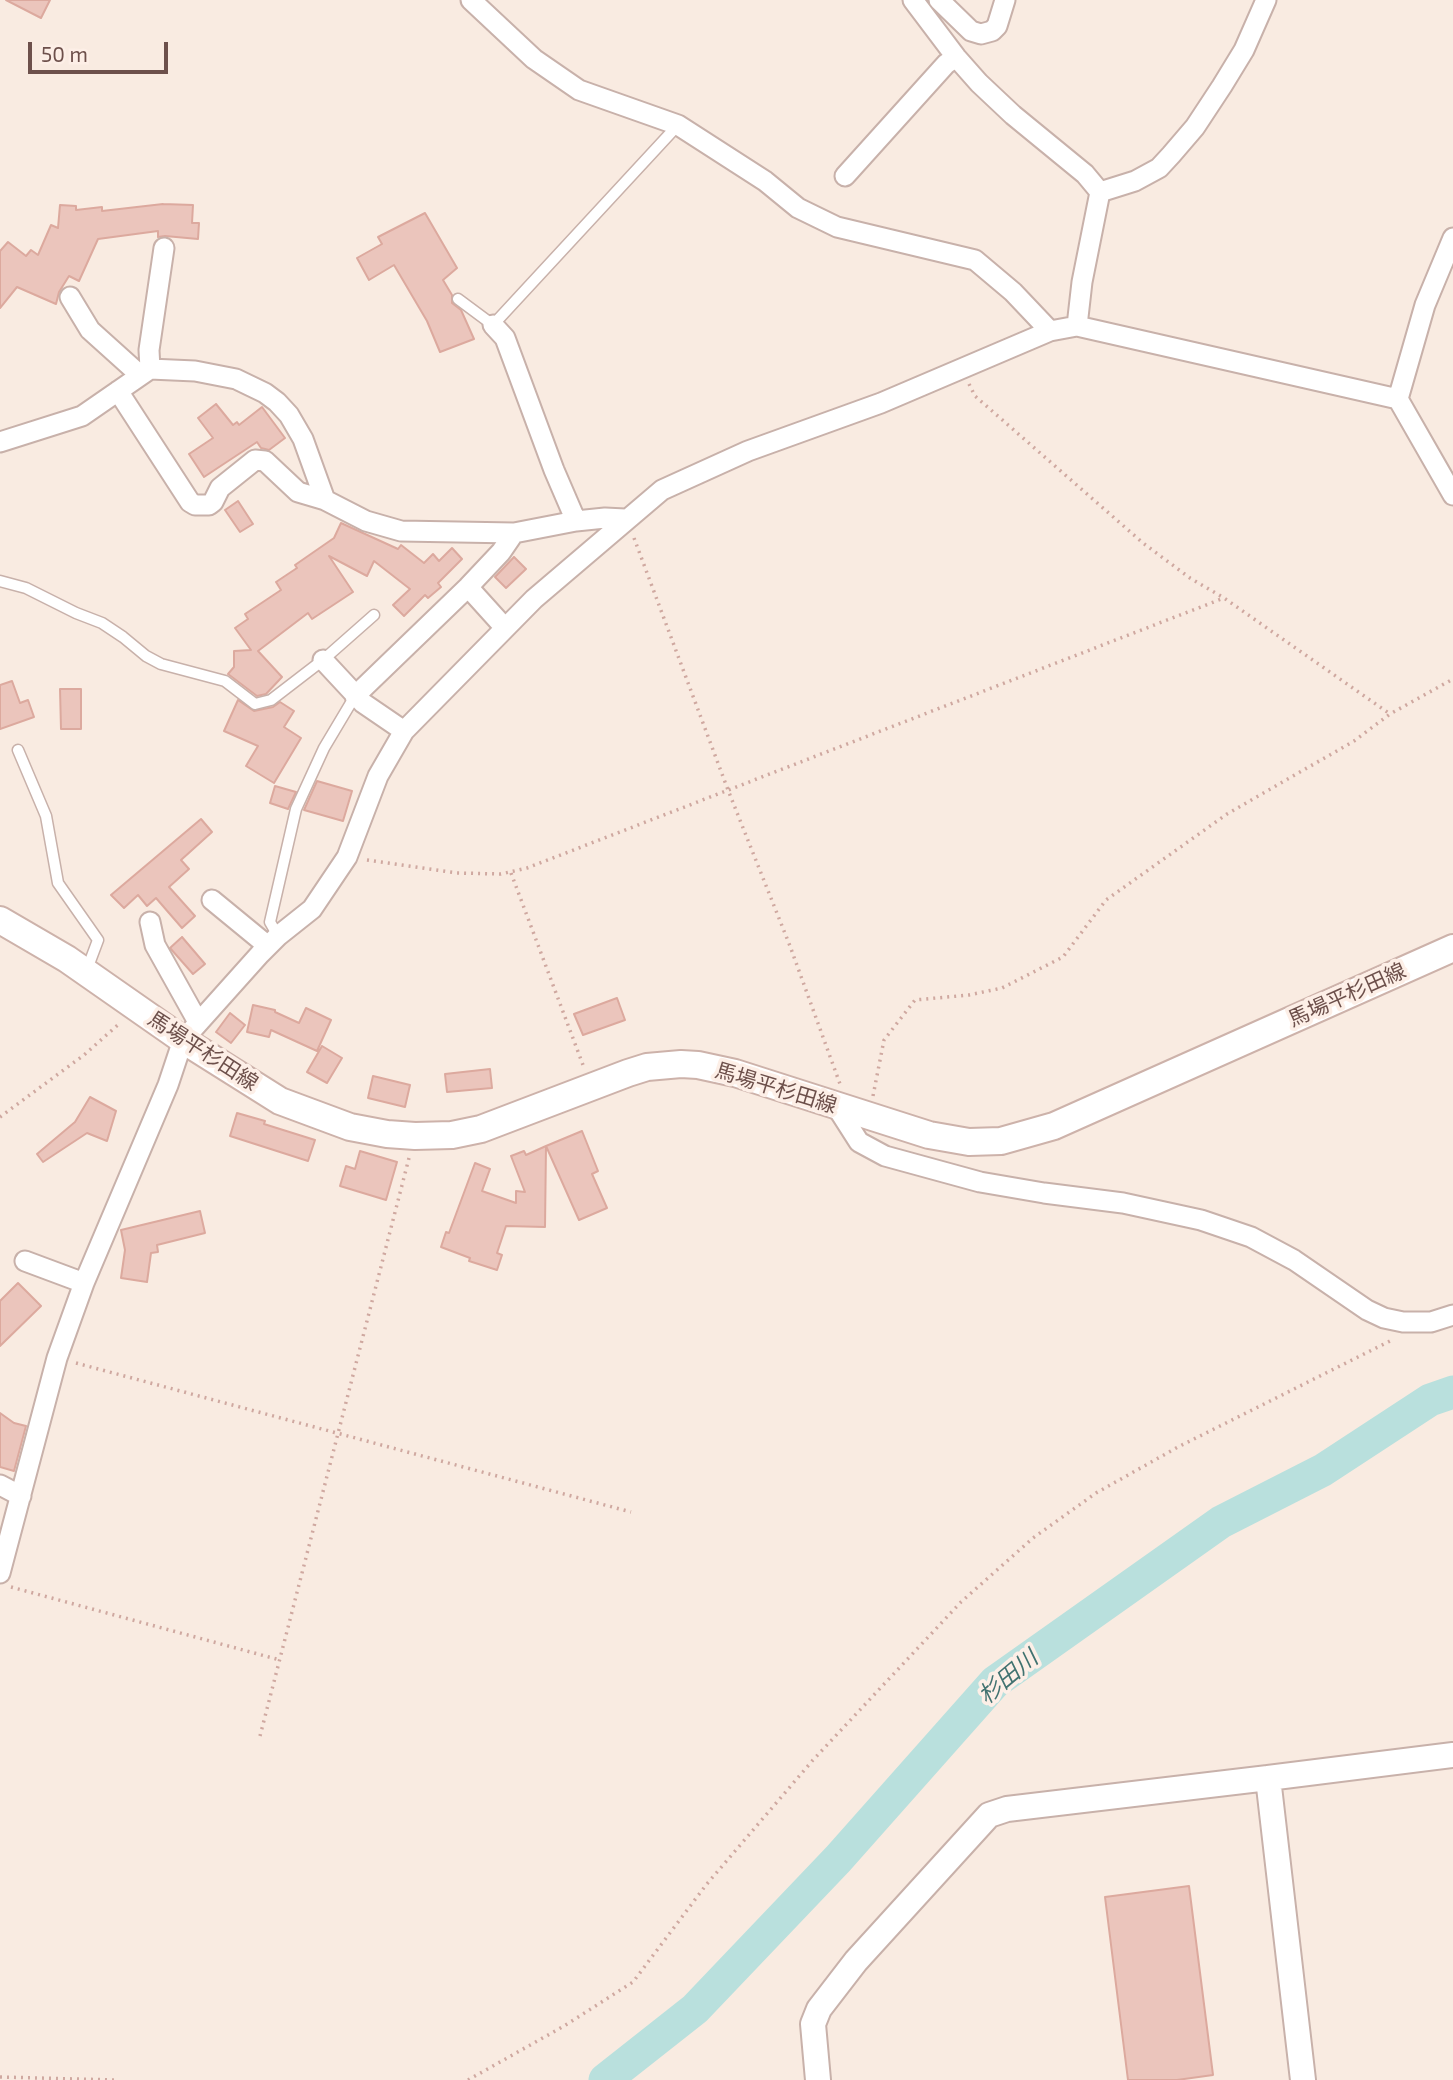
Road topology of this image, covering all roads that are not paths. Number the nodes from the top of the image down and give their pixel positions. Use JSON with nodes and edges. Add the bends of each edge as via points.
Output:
{"nodes":[{"id":1,"x":471,"y":0,"type":"edge"},
{"id":2,"x":913,"y":0,"type":"edge"},
{"id":3,"x":939,"y":0,"type":"edge"},
{"id":4,"x":1005,"y":0,"type":"edge"},
{"id":5,"x":1266,"y":0,"type":"edge"},
{"id":6,"x":956,"y":57,"type":"junction"},
{"id":7,"x":678,"y":125,"type":"junction"},
{"id":8,"x":845,"y":176,"type":"dead end"},
{"id":9,"x":1100,"y":192,"type":"junction"},
{"id":10,"x":1453,"y":237,"type":"edge"},
{"id":11,"x":164,"y":248,"type":"dead end"},
{"id":12,"x":69,"y":297,"type":"dead end"},
{"id":13,"x":458,"y":299,"type":"dead end"},
{"id":14,"x":493,"y":325,"type":"junction"},
{"id":15,"x":1077,"y":326,"type":"junction"},
{"id":16,"x":1050,"y":331,"type":"junction"},
{"id":17,"x":145,"y":372,"type":"junction"},
{"id":18,"x":118,"y":391,"type":"junction"},
{"id":19,"x":1398,"y":399,"type":"junction"},
{"id":20,"x":0,"y":442,"type":"edge"},
{"id":21,"x":1453,"y":495,"type":"edge"},
{"id":22,"x":325,"y":500,"type":"junction"},
{"id":23,"x":625,"y":519,"type":"junction"},
{"id":24,"x":576,"y":521,"type":"junction"},
{"id":25,"x":514,"y":533,"type":"junction"},
{"id":26,"x":0,"y":581,"type":"edge"},
{"id":27,"x":468,"y":587,"type":"junction"},
{"id":28,"x":374,"y":615,"type":"dead end"},
{"id":29,"x":505,"y":628,"type":"junction"},
{"id":30,"x":323,"y":660,"type":"junction"},
{"id":31,"x":355,"y":696,"type":"junction"},
{"id":32,"x":404,"y":731,"type":"junction"},
{"id":33,"x":18,"y":750,"type":"dead end"},
{"id":34,"x":212,"y":900,"type":"dead end"},
{"id":35,"x":0,"y":920,"type":"edge"},
{"id":36,"x":150,"y":922,"type":"dead end"},
{"id":37,"x":273,"y":941,"type":"junction"},
{"id":38,"x":1453,"y":948,"type":"edge"},
{"id":39,"x":86,"y":972,"type":"junction"},
{"id":40,"x":191,"y":1031,"type":"junction"},
{"id":41,"x":836,"y":1106,"type":"junction"},
{"id":42,"x":25,"y":1261,"type":"dead end"},
{"id":43,"x":84,"y":1283,"type":"junction"},
{"id":44,"x":1453,"y":1315,"type":"edge"},
{"id":45,"x":0,"y":1485,"type":"edge"},
{"id":46,"x":20,"y":1496,"type":"junction"},
{"id":47,"x":0,"y":1573,"type":"edge"},
{"id":48,"x":1453,"y":1755,"type":"edge"},
{"id":49,"x":1268,"y":1778,"type":"junction"},
{"id":50,"x":818,"y":2080,"type":"edge"},
{"id":51,"x":1303,"y":2080,"type":"edge"}],
"edges":[{"from":1,"to":7,"type":"street","via":[[534,60],[579,90]]},
{"from":2,"to":6,"type":"street"},
{"from":3,"to":4,"type":"street","via":[[971,31],[981,34],[997,26]]},
{"from":5,"to":9,"type":"street","via":[[1222,86],[1171,155],[1135,181]]},
{"from":6,"to":8,"type":"street"},
{"from":6,"to":9,"type":"street"},
{"from":7,"to":14,"type":"lane"},
{"from":7,"to":16,"type":"street","via":[[798,208],[837,227],[975,260]]},
{"from":9,"to":15,"type":"street"},
{"from":10,"to":19,"type":"street","via":[[1425,304]]},
{"from":11,"to":17,"type":"street"},
{"from":12,"to":17,"type":"street","via":[[90,330]]},
{"from":13,"to":14,"type":"lane"},
{"from":14,"to":24,"type":"street","via":[[505,338]]},
{"from":15,"to":16,"type":"street"},
{"from":15,"to":19,"type":"street"},
{"from":16,"to":23,"type":"street","via":[[881,403],[748,451],[662,490]]},
{"from":17,"to":18,"type":"street"},
{"from":17,"to":22,"type":"street","via":[[217,374],[265,393],[297,428]]},
{"from":18,"to":20,"type":"street","via":[[82,416]]},
{"from":18,"to":22,"type":"street","via":[[195,505],[209,505],[220,488],[255,460],[265,461],[298,492]]},
{"from":19,"to":21,"type":"street"},
{"from":22,"to":25,"type":"street","via":[[366,521],[401,531]]},
{"from":23,"to":24,"type":"street"},
{"from":23,"to":29,"type":"street"},
{"from":24,"to":25,"type":"street"},
{"from":25,"to":27,"type":"street"},
{"from":26,"to":30,"type":"lane","via":[[26,587],[102,623],[161,664],[225,681],[255,704],[271,700]]},
{"from":27,"to":29,"type":"street"},
{"from":27,"to":31,"type":"street"},
{"from":28,"to":30,"type":"lane"},
{"from":29,"to":32,"type":"street"},
{"from":30,"to":31,"type":"street"},
{"from":31,"to":32,"type":"street"},
{"from":31,"to":37,"type":"lane","via":[[296,809],[270,922]]},
{"from":32,"to":37,"type":"street","via":[[378,776],[347,857],[312,909]]},
{"from":33,"to":39,"type":"lane","via":[[46,816],[58,883],[98,940]]},
{"from":34,"to":37,"type":"street"},
{"from":35,"to":39,"type":"main road","name":"馬場平杉田線"},
{"from":36,"to":40,"type":"street"},
{"from":37,"to":40,"type":"street"},
{"from":38,"to":41,"type":"main road","name":"馬場平杉田線","via":[[1054,1126],[1020,1137],[955,1141]]},
{"from":39,"to":40,"type":"main road","name":"馬場平杉田線","via":[[137,1007]]},
{"from":40,"to":41,"type":"main road","name":"馬場平杉田線","via":[[280,1101],[350,1127],[387,1134],[452,1135],[481,1129],[647,1067],[698,1065]]},
{"from":40,"to":43,"type":"street"},
{"from":41,"to":44,"type":"street","via":[[859,1142],[885,1156],[980,1182],[1123,1203],[1201,1220],[1251,1237],[1294,1260],[1384,1318],[1431,1322]]},
{"from":42,"to":43,"type":"street"},
{"from":43,"to":46,"type":"street","via":[[57,1358]]},
{"from":45,"to":46,"type":"street"},
{"from":46,"to":47,"type":"street"},
{"from":48,"to":49,"type":"street"},
{"from":49,"to":50,"type":"street","via":[[1007,1809],[989,1815],[856,1961],[819,2009],[813,2024]]},
{"from":49,"to":51,"type":"street"}]}
